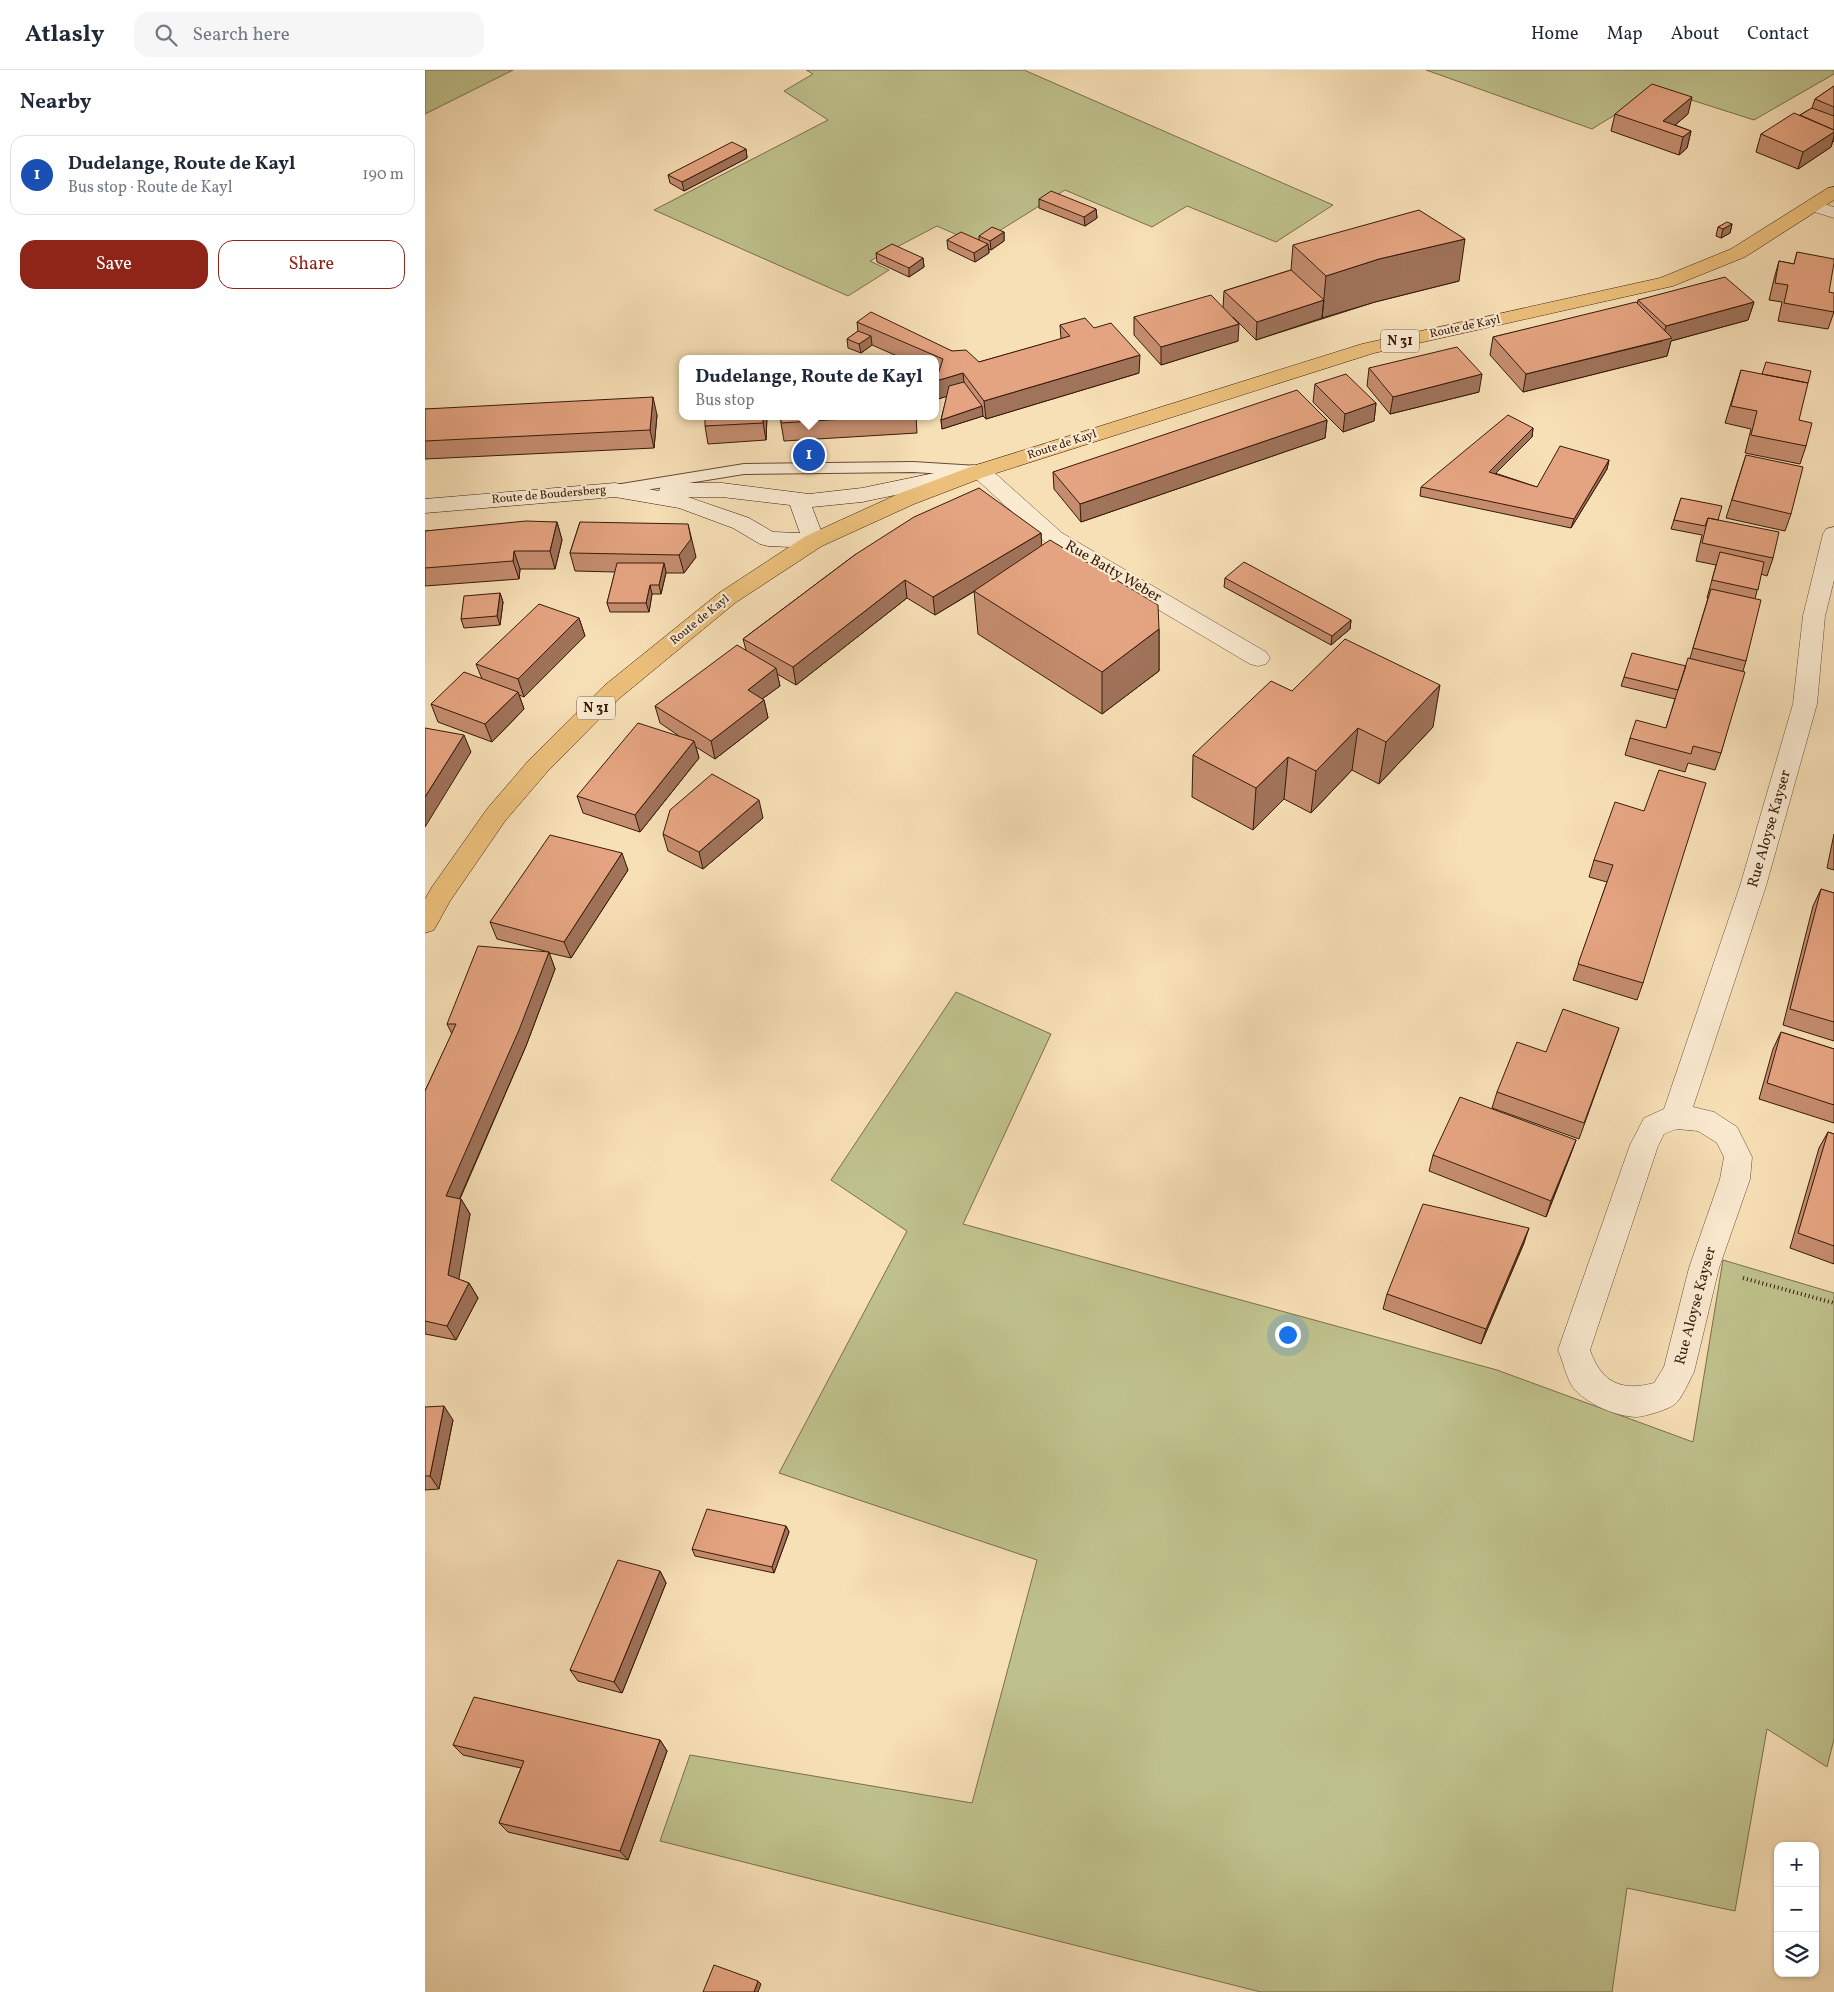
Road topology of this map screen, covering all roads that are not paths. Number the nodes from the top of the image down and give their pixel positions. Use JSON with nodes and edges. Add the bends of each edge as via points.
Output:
{"nodes":[{"id":1,"x":1834,"y":192,"type":"edge"},
{"id":2,"x":1814,"y":206,"type":"junction"},
{"id":3,"x":1834,"y":213,"type":"edge"},
{"id":4,"x":980,"y":471,"type":"junction"},
{"id":5,"x":615,"y":490,"type":"junction"},
{"id":6,"x":799,"y":500,"type":"junction"},
{"id":7,"x":425,"y":506,"type":"edge"},
{"id":8,"x":1834,"y":534,"type":"edge"},
{"id":9,"x":814,"y":541,"type":"junction"},
{"id":10,"x":1258,"y":658,"type":"dead end"},
{"id":11,"x":425,"y":923,"type":"edge"},
{"id":12,"x":1676,"y":1117,"type":"junction"}],
"edges":[{"from":1,"to":2,"type":"main road","name":"Route de Kayl","number":"N 31"},
{"from":2,"to":3,"type":"street"},
{"from":2,"to":4,"type":"main road","name":"Route de Kayl","number":"N 31","via":[[1738,253],[1666,282],[1369,348]]},
{"from":4,"to":5,"type":"lane","via":[[913,467],[744,469]]},
{"from":4,"to":6,"type":"street","via":[[862,495]]},
{"from":4,"to":9,"type":"main road","name":"Route de Kayl","number":"N 31","via":[[906,499]]},
{"from":4,"to":10,"type":"street","name":"Rue Batty Weber","via":[[1054,538]]},
{"from":5,"to":6,"type":"street","via":[[722,490]]},
{"from":5,"to":7,"type":"street","name":"Route de Boudersberg"},
{"from":5,"to":9,"type":"street","name":"Route de Boudersberg","via":[[683,502],[741,523],[768,539]]},
{"from":6,"to":9,"type":"street"},
{"from":8,"to":12,"type":"street","name":"Rue Aloyse Kayser","via":[[1814,616],[1805,704],[1753,886]]},
{"from":9,"to":11,"type":"main road","name":"Route de Kayl","number":"N 31","via":[[727,598],[613,691],[538,766],[496,815],[441,894]]},
{"from":12,"to":12,"type":"street","name":"Rue Aloyse Kayser","via":[[1654,1126],[1573,1350],[1584,1377],[1607,1396],[1637,1402],[1664,1394],[1678,1372],[1704,1268],[1735,1178],[1738,1157],[1727,1135],[1703,1120]]}]}
